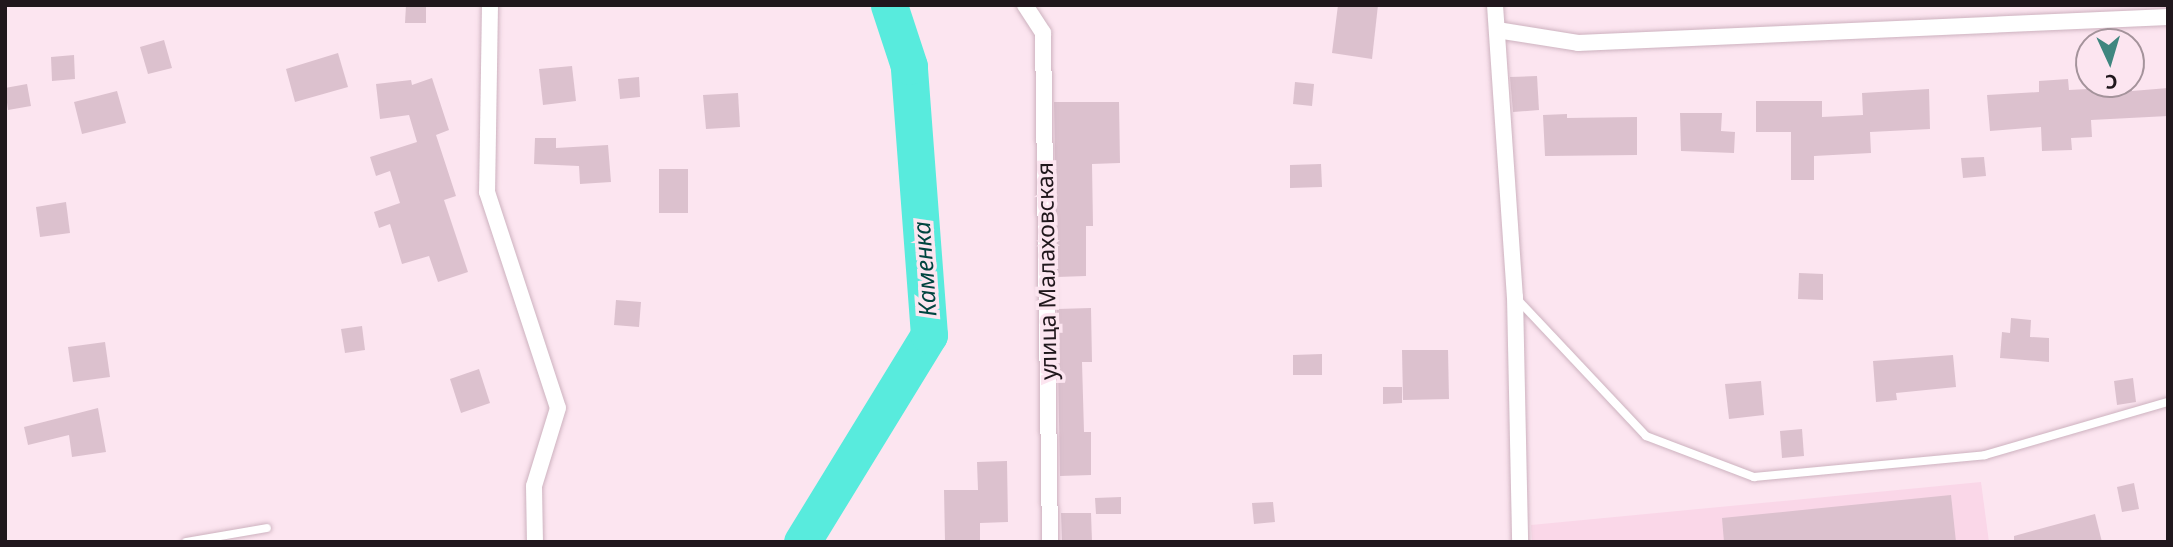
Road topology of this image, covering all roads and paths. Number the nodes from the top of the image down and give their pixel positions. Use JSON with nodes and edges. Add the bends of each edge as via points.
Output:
{"nodes":[{"id":1,"x":490,"y":5,"type":"edge"},
{"id":2,"x":1025,"y":5,"type":"edge"},
{"id":3,"x":1494,"y":5,"type":"edge"},
{"id":4,"x":2168,"y":17,"type":"edge"},
{"id":5,"x":1497,"y":30,"type":"junction"},
{"id":6,"x":1516,"y":297,"type":"junction"},
{"id":7,"x":2168,"y":402,"type":"edge"},
{"id":8,"x":267,"y":528,"type":"dead end"},
{"id":9,"x":186,"y":542,"type":"edge"},
{"id":10,"x":535,"y":542,"type":"edge"},
{"id":11,"x":1050,"y":542,"type":"edge"},
{"id":12,"x":1520,"y":542,"type":"edge"}],
"edges":[{"from":1,"to":10,"type":"street","via":[[487,192],[558,408],[534,486]]},
{"from":2,"to":11,"type":"street","name":"улица Малаховская","via":[[1043,33]]},
{"from":3,"to":5,"type":"street"},
{"from":4,"to":5,"type":"street","via":[[1578,43]]},
{"from":5,"to":6,"type":"street"},
{"from":6,"to":7,"type":"lane","via":[[1646,436],[1754,477],[1986,455]]},
{"from":6,"to":12,"type":"street"},
{"from":8,"to":9,"type":"lane"}]}
